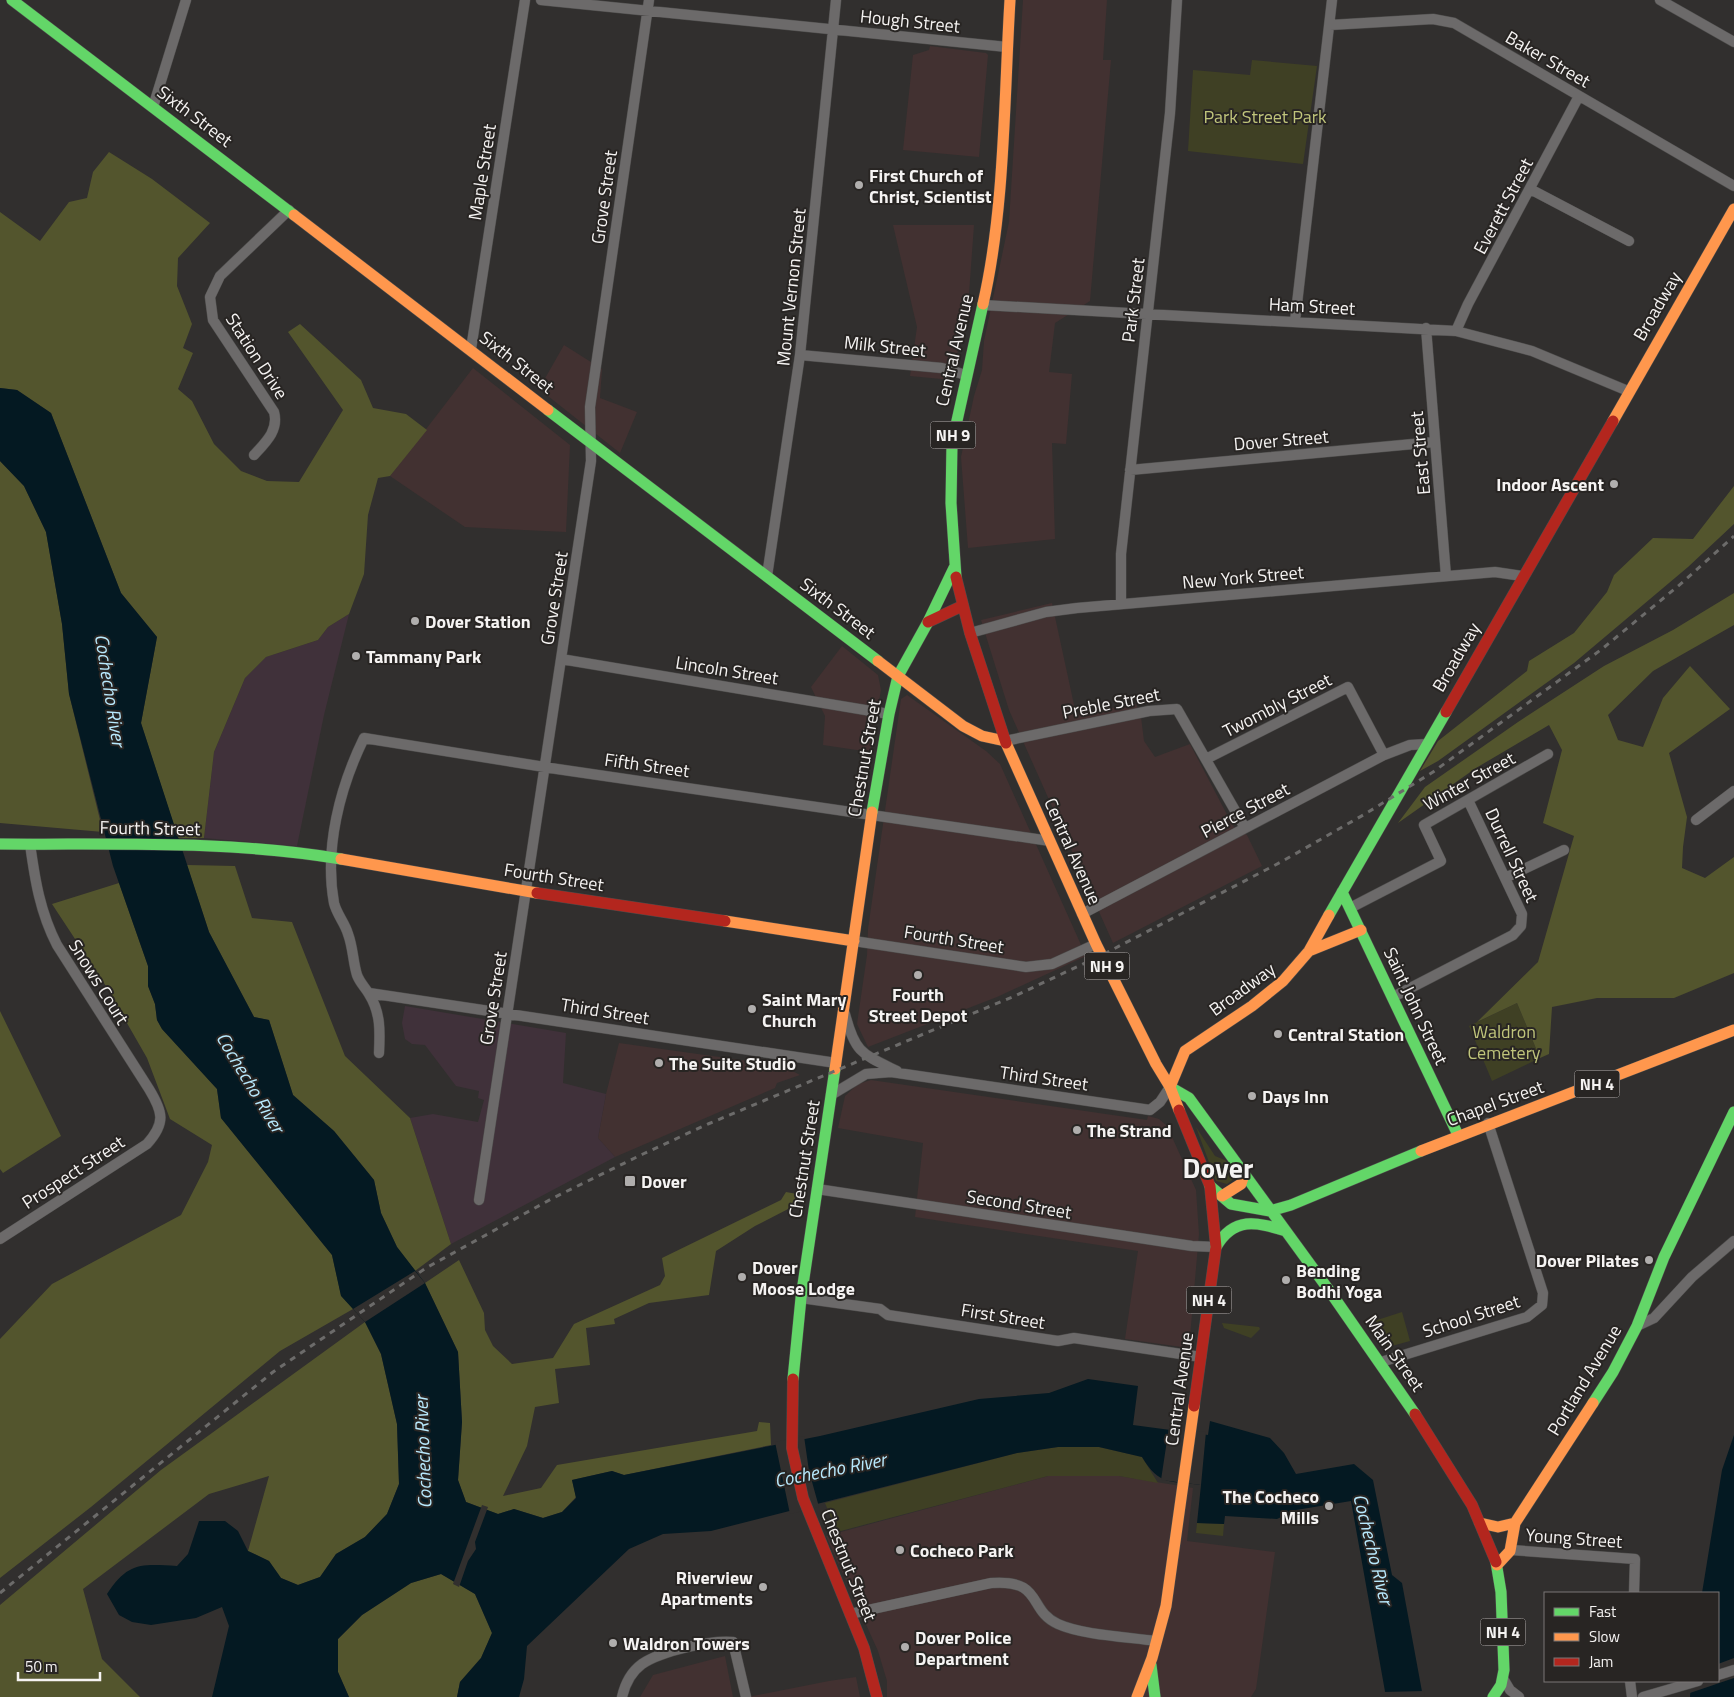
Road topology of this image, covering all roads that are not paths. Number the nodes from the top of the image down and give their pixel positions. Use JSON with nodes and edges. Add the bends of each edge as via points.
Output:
{"nodes":[{"id":1,"x":12,"y":0,"type":"edge"},
{"id":2,"x":186,"y":0,"type":"edge"},
{"id":3,"x":525,"y":0,"type":"edge"},
{"id":4,"x":541,"y":0,"type":"edge"},
{"id":5,"x":649,"y":0,"type":"edge"},
{"id":6,"x":836,"y":0,"type":"edge"},
{"id":7,"x":1010,"y":0,"type":"edge"},
{"id":8,"x":1177,"y":0,"type":"edge"},
{"id":9,"x":1332,"y":0,"type":"edge"},
{"id":10,"x":1660,"y":0,"type":"edge"},
{"id":11,"x":648,"y":11,"type":"junction"},
{"id":12,"x":1330,"y":25,"type":"junction"},
{"id":13,"x":833,"y":30,"type":"junction"},
{"id":14,"x":1734,"y":42,"type":"edge"},
{"id":15,"x":1007,"y":47,"type":"junction"},
{"id":16,"x":1578,"y":96,"type":"junction"},
{"id":17,"x":153,"y":107,"type":"junction"},
{"id":18,"x":1734,"y":186,"type":"edge"},
{"id":19,"x":1530,"y":188,"type":"junction"},
{"id":20,"x":1734,"y":209,"type":"edge"},
{"id":21,"x":289,"y":210,"type":"junction"},
{"id":22,"x":1629,"y":241,"type":"dead end"},
{"id":23,"x":983,"y":304,"type":"junction"},
{"id":24,"x":1147,"y":314,"type":"junction"},
{"id":25,"x":1295,"y":321,"type":"junction"},
{"id":26,"x":1426,"y":328,"type":"junction"},
{"id":27,"x":1456,"y":331,"type":"junction"},
{"id":28,"x":471,"y":349,"type":"junction"},
{"id":29,"x":800,"y":355,"type":"junction"},
{"id":30,"x":966,"y":374,"type":"junction"},
{"id":31,"x":1628,"y":391,"type":"junction"},
{"id":32,"x":590,"y":441,"type":"junction"},
{"id":33,"x":1435,"y":442,"type":"junction"},
{"id":34,"x":254,"y":455,"type":"dead end"},
{"id":35,"x":1130,"y":470,"type":"junction"},
{"id":36,"x":954,"y":568,"type":"junction"},
{"id":37,"x":767,"y":576,"type":"junction"},
{"id":38,"x":1446,"y":576,"type":"junction"},
{"id":39,"x":1522,"y":576,"type":"junction"},
{"id":40,"x":1121,"y":604,"type":"junction"},
{"id":41,"x":962,"y":606,"type":"junction"},
{"id":42,"x":928,"y":622,"type":"junction"},
{"id":43,"x":970,"y":634,"type":"junction"},
{"id":44,"x":561,"y":659,"type":"junction"},
{"id":45,"x":898,"y":676,"type":"junction"},
{"id":46,"x":889,"y":714,"type":"junction"},
{"id":47,"x":1005,"y":740,"type":"junction"},
{"id":48,"x":1426,"y":744,"type":"junction"},
{"id":49,"x":1548,"y":754,"type":"dead end"},
{"id":50,"x":1384,"y":755,"type":"junction"},
{"id":51,"x":1206,"y":759,"type":"junction"},
{"id":52,"x":545,"y":766,"type":"junction"},
{"id":53,"x":1734,"y":791,"type":"edge"},
{"id":54,"x":1468,"y":800,"type":"junction"},
{"id":55,"x":872,"y":814,"type":"junction"},
{"id":56,"x":1696,"y":820,"type":"dead end"},
{"id":57,"x":1245,"y":828,"type":"junction"},
{"id":58,"x":1050,"y":841,"type":"junction"},
{"id":59,"x":0,"y":844,"type":"edge"},
{"id":60,"x":30,"y":844,"type":"junction"},
{"id":61,"x":1564,"y":850,"type":"dead end"},
{"id":62,"x":332,"y":858,"type":"junction"},
{"id":63,"x":1505,"y":878,"type":"junction"},
{"id":64,"x":526,"y":891,"type":"junction"},
{"id":65,"x":1342,"y":892,"type":"junction"},
{"id":66,"x":1350,"y":908,"type":"junction"},
{"id":67,"x":1082,"y":914,"type":"junction"},
{"id":68,"x":1361,"y":930,"type":"junction"},
{"id":69,"x":854,"y":941,"type":"junction"},
{"id":70,"x":1096,"y":944,"type":"junction"},
{"id":71,"x":1309,"y":951,"type":"junction"},
{"id":72,"x":368,"y":993,"type":"junction"},
{"id":73,"x":1392,"y":997,"type":"junction"},
{"id":74,"x":844,"y":1010,"type":"junction"},
{"id":75,"x":507,"y":1013,"type":"junction"},
{"id":76,"x":1734,"y":1030,"type":"edge"},
{"id":77,"x":379,"y":1053,"type":"dead end"},
{"id":78,"x":836,"y":1063,"type":"junction"},
{"id":79,"x":903,"y":1073,"type":"junction"},
{"id":80,"x":1170,"y":1087,"type":"junction"},
{"id":81,"x":832,"y":1094,"type":"junction"},
{"id":82,"x":1734,"y":1112,"type":"edge"},
{"id":83,"x":1488,"y":1123,"type":"junction"},
{"id":84,"x":160,"y":1128,"type":"joint"},
{"id":85,"x":1458,"y":1134,"type":"junction"},
{"id":86,"x":1244,"y":1175,"type":"junction"},
{"id":87,"x":1210,"y":1186,"type":"junction"},
{"id":88,"x":817,"y":1189,"type":"junction"},
{"id":89,"x":1222,"y":1196,"type":"junction"},
{"id":90,"x":478,"y":1200,"type":"dead end"},
{"id":91,"x":1270,"y":1210,"type":"junction"},
{"id":92,"x":1286,"y":1231,"type":"junction"},
{"id":93,"x":0,"y":1239,"type":"edge"},
{"id":94,"x":1734,"y":1241,"type":"edge"},
{"id":95,"x":1216,"y":1246,"type":"junction"},
{"id":96,"x":801,"y":1298,"type":"junction"},
{"id":97,"x":1636,"y":1326,"type":"junction"},
{"id":98,"x":1201,"y":1357,"type":"junction"},
{"id":99,"x":1381,"y":1362,"type":"junction"},
{"id":100,"x":1480,"y":1523,"type":"junction"},
{"id":101,"x":1515,"y":1523,"type":"junction"},
{"id":102,"x":1511,"y":1550,"type":"junction"},
{"id":103,"x":1497,"y":1565,"type":"junction"},
{"id":104,"x":1634,"y":1592,"type":"edge"},
{"id":105,"x":850,"y":1614,"type":"junction"},
{"id":106,"x":1156,"y":1641,"type":"junction"},
{"id":107,"x":1152,"y":1658,"type":"junction"},
{"id":108,"x":1734,"y":1670,"type":"edge"},
{"id":109,"x":1719,"y":1675,"type":"edge"},
{"id":110,"x":1504,"y":1680,"type":"junction"},
{"id":111,"x":1630,"y":1682,"type":"edge"},
{"id":112,"x":1695,"y":1682,"type":"edge"},
{"id":113,"x":622,"y":1697,"type":"edge"},
{"id":114,"x":746,"y":1697,"type":"edge"},
{"id":115,"x":877,"y":1697,"type":"edge"},
{"id":116,"x":1137,"y":1697,"type":"edge"},
{"id":117,"x":1155,"y":1697,"type":"edge"},
{"id":118,"x":1493,"y":1697,"type":"edge"},
{"id":119,"x":1519,"y":1697,"type":"edge"},
{"id":120,"x":1632,"y":1697,"type":"edge"},
{"id":121,"x":1643,"y":1697,"type":"edge"}],
"edges":[{"from":1,"to":17,"type":"main road","name":"Sixth Street"},
{"from":2,"to":17,"type":"street"},
{"from":3,"to":28,"type":"street","name":"Maple Street"},
{"from":4,"to":11,"type":"street","name":"Hough Street"},
{"from":5,"to":11,"type":"street","name":"Grove Street"},
{"from":6,"to":13,"type":"street","name":"Mount Vernon Street"},
{"from":7,"to":15,"type":"main road","name":"Central Avenue","number":"NH 9"},
{"from":8,"to":24,"type":"street","name":"Park Street","via":[[1170,113]]},
{"from":9,"to":12,"type":"street"},
{"from":10,"to":14,"type":"street"},
{"from":11,"to":13,"type":"street","name":"Hough Street"},
{"from":11,"to":32,"type":"street","name":"Grove Street","via":[[590,407]]},
{"from":12,"to":16,"type":"street","name":"Baker Street","via":[[1445,20]]},
{"from":12,"to":25,"type":"street"},
{"from":13,"to":15,"type":"street","name":"Hough Street"},
{"from":13,"to":29,"type":"street","name":"Mount Vernon Street"},
{"from":15,"to":23,"type":"main road","name":"Central Avenue","number":"NH 9","via":[[1000,174],[989,278]]},
{"from":16,"to":18,"type":"street","name":"Baker Street"},
{"from":16,"to":19,"type":"street","name":"Everett Street"},
{"from":17,"to":21,"type":"main road","name":"Sixth Street"},
{"from":19,"to":22,"type":"street"},
{"from":19,"to":27,"type":"street","name":"Everett Street"},
{"from":20,"to":31,"type":"main road","name":"Broadway"},
{"from":21,"to":28,"type":"main road","name":"Sixth Street"},
{"from":21,"to":34,"type":"street","name":"Station Drive","via":[[220,276],[210,297],[213,320],[274,412],[276,420],[270,438]]},
{"from":23,"to":24,"type":"street","name":"Ham Street"},
{"from":23,"to":30,"type":"main road","name":"Central Avenue","number":"NH 9"},
{"from":24,"to":25,"type":"street","name":"Ham Street"},
{"from":24,"to":35,"type":"street","name":"Park Street"},
{"from":25,"to":26,"type":"street","name":"Ham Street"},
{"from":26,"to":27,"type":"street","name":"Ham Street"},
{"from":26,"to":33,"type":"street","name":"East Street"},
{"from":27,"to":31,"type":"street","name":"Ham Street","via":[[1532,351]]},
{"from":28,"to":32,"type":"main road","name":"Sixth Street"},
{"from":29,"to":30,"type":"street","name":"Milk Street","via":[[942,368]]},
{"from":29,"to":37,"type":"street","name":"Mount Vernon Street"},
{"from":30,"to":36,"type":"main road","name":"Central Avenue","number":"NH 9","via":[[950,468]]},
{"from":31,"to":39,"type":"main road","name":"Broadway"},
{"from":32,"to":37,"type":"main road","name":"Sixth Street"},
{"from":32,"to":44,"type":"street","name":"Grove Street","via":[[591,461]]},
{"from":33,"to":35,"type":"street","name":"Dover Street"},
{"from":33,"to":38,"type":"street","name":"East Street"},
{"from":35,"to":40,"type":"street","name":"Park Street","via":[[1121,554]]},
{"from":36,"to":41,"type":"main road","name":"Central Avenue","number":"NH 9"},
{"from":36,"to":42,"type":"main road","name":"Chestnut Street"},
{"from":37,"to":45,"type":"main road","name":"Sixth Street"},
{"from":38,"to":39,"type":"street","name":"New York Street","via":[[1495,572]]},
{"from":38,"to":40,"type":"street","name":"New York Street"},
{"from":39,"to":48,"type":"main road","name":"Broadway"},
{"from":40,"to":43,"type":"street","name":"New York Street","via":[[1046,612]]},
{"from":41,"to":42,"type":"main road"},
{"from":41,"to":43,"type":"main road","name":"Central Avenue","number":"NH 9"},
{"from":42,"to":45,"type":"main road","name":"Chestnut Street"},
{"from":43,"to":47,"type":"main road","name":"Central Avenue","number":"NH 9"},
{"from":44,"to":46,"type":"street","name":"Lincoln Street"},
{"from":44,"to":52,"type":"street","name":"Grove Street"},
{"from":45,"to":46,"type":"main road","name":"Chestnut Street"},
{"from":45,"to":47,"type":"main road","name":"Sixth Street","via":[[963,726],[982,736]]},
{"from":46,"to":55,"type":"main road","name":"Chestnut Street"},
{"from":47,"to":51,"type":"street","name":"Preble Street","via":[[1172,708],[1181,714]]},
{"from":47,"to":58,"type":"main road","name":"Central Avenue","number":"NH 9"},
{"from":48,"to":50,"type":"street","name":"Pierce Street"},
{"from":48,"to":65,"type":"main road","name":"Broadway"},
{"from":49,"to":54,"type":"street","name":"Winter Street"},
{"from":50,"to":51,"type":"street","name":"Twombly Street","via":[[1348,687]]},
{"from":50,"to":57,"type":"street","name":"Pierce Street"},
{"from":51,"to":57,"type":"street","name":"Preble Street"},
{"from":52,"to":55,"type":"street","name":"Fifth Street"},
{"from":52,"to":62,"type":"street","name":"Fifth Street","via":[[364,738],[343,792]]},
{"from":52,"to":64,"type":"street","name":"Grove Street"},
{"from":53,"to":56,"type":"street"},
{"from":54,"to":63,"type":"street","name":"Durrell Street"},
{"from":54,"to":66,"type":"street","name":"Winter Street","via":[[1424,825],[1441,861]]},
{"from":55,"to":58,"type":"street","name":"Fifth Street"},
{"from":55,"to":69,"type":"main road","name":"Chestnut Street"},
{"from":57,"to":67,"type":"street","name":"Pierce Street"},
{"from":58,"to":67,"type":"main road","name":"Central Avenue","number":"NH 9"},
{"from":59,"to":60,"type":"main road","name":"Fourth Street"},
{"from":60,"to":62,"type":"main road","name":"Fourth Street","via":[[266,848]]},
{"from":60,"to":84,"type":"street","name":"Snows Court","via":[[45,922],[156,1100]]},
{"from":61,"to":63,"type":"street"},
{"from":62,"to":64,"type":"main road","name":"Fourth Street"},
{"from":62,"to":72,"type":"street","via":[[335,906],[349,937],[357,975]]},
{"from":63,"to":73,"type":"street","name":"Durrell Street","via":[[1522,914],[1518,930]]},
{"from":64,"to":69,"type":"main road","name":"Fourth Street"},
{"from":64,"to":75,"type":"street","name":"Grove Street"},
{"from":65,"to":66,"type":"main road","name":"Saint John Street"},
{"from":65,"to":71,"type":"main road","name":"Broadway"},
{"from":66,"to":68,"type":"main road","name":"Saint John Street"},
{"from":67,"to":70,"type":"main road","name":"Central Avenue","number":"NH 9"},
{"from":68,"to":71,"type":"main road"},
{"from":68,"to":73,"type":"main road","name":"Saint John Street"},
{"from":69,"to":70,"type":"street","name":"Fourth Street","via":[[1007,965],[1041,967]]},
{"from":69,"to":74,"type":"main road","name":"Chestnut Street"},
{"from":70,"to":80,"type":"main road","name":"Central Avenue","number":"NH 9"},
{"from":71,"to":80,"type":"main road","name":"Broadway","via":[[1278,986],[1186,1051]]},
{"from":72,"to":75,"type":"street","name":"Third Street"},
{"from":72,"to":77,"type":"street","via":[[380,1024]]},
{"from":73,"to":85,"type":"main road","name":"Saint John Street"},
{"from":74,"to":78,"type":"main road","name":"Chestnut Street"},
{"from":74,"to":79,"type":"street","name":"Third Street","via":[[850,1035],[862,1053]]},
{"from":75,"to":78,"type":"street","name":"Third Street"},
{"from":75,"to":90,"type":"street","name":"Grove Street"},
{"from":76,"to":83,"type":"main road","name":"Chapel Street","number":"NH 4"},
{"from":78,"to":81,"type":"main road","name":"Chestnut Street"},
{"from":79,"to":80,"type":"street","name":"Third Street","via":[[1150,1110]]},
{"from":79,"to":81,"type":"street","name":"Third Street","via":[[866,1074]]},
{"from":80,"to":86,"type":"main road","name":"Main Street","number":"NH 9","via":[[1189,1098]]},
{"from":80,"to":87,"type":"main road","name":"Central Avenue","number":"NH 4"},
{"from":81,"to":88,"type":"main road","name":"Chestnut Street"},
{"from":82,"to":97,"type":"main road","name":"Portland Avenue","via":[[1664,1257]]},
{"from":83,"to":85,"type":"main road","name":"Chapel Street","number":"NH 4"},
{"from":83,"to":99,"type":"street","name":"School Street","via":[[1543,1293],[1543,1302],[1540,1308],[1527,1316]]},
{"from":84,"to":93,"type":"street","name":"Prospect Street","via":[[147,1144]]},
{"from":85,"to":91,"type":"main road","name":"Chapel Street","via":[[1291,1205]]},
{"from":86,"to":89,"type":"main road","via":[[1241,1184]]},
{"from":86,"to":91,"type":"main road","name":"Main Street","number":"NH 9"},
{"from":87,"to":89,"type":"main road"},
{"from":87,"to":95,"type":"main road","name":"Central Avenue","number":"NH 4"},
{"from":88,"to":95,"type":"street","name":"Second Street","via":[[1192,1246]]},
{"from":88,"to":96,"type":"main road","name":"Chestnut Street"},
{"from":89,"to":91,"type":"main road","via":[[1231,1204]]},
{"from":91,"to":92,"type":"main road","name":"Main Street","number":"NH 4"},
{"from":92,"to":95,"type":"main road","via":[[1243,1223],[1222,1234]]},
{"from":92,"to":99,"type":"main road","name":"Main Street","number":"NH 4"},
{"from":94,"to":97,"type":"street","via":[[1692,1277],[1654,1318]]},
{"from":95,"to":98,"type":"main road","name":"Central Avenue","number":"NH 4"},
{"from":96,"to":98,"type":"street","name":"First Street","via":[[1058,1341],[1074,1338]]},
{"from":96,"to":105,"type":"main road","name":"Chestnut Street","via":[[790,1430],[798,1481]]},
{"from":97,"to":101,"type":"main road","name":"Portland Avenue","via":[[1613,1372]]},
{"from":98,"to":106,"type":"main road","name":"Central Avenue","number":"NH 4","via":[[1171,1576]]},
{"from":99,"to":100,"type":"main road","name":"Main Street","number":"NH 4","via":[[1442,1455]]},
{"from":100,"to":101,"type":"main road","via":[[1498,1527]]},
{"from":100,"to":103,"type":"main road","name":"Main Street","number":"NH 4"},
{"from":101,"to":102,"type":"main road","name":"Portland Avenue"},
{"from":102,"to":103,"type":"main road","via":[[1509,1556]]},
{"from":102,"to":104,"type":"street","name":"Young Street","via":[[1636,1559]]},
{"from":103,"to":110,"type":"main road","name":"Main Street","number":"NH 4"},
{"from":105,"to":106,"type":"street","via":[[1004,1582],[1032,1594],[1050,1618],[1062,1626]]},
{"from":105,"to":115,"type":"main road","name":"Chestnut Street","via":[[864,1648]]},
{"from":106,"to":107,"type":"main road","name":"Central Avenue","number":"NH 4"},
{"from":107,"to":116,"type":"main road","name":"Central Avenue","number":"NH 4"},
{"from":107,"to":117,"type":"main road","via":[[1151,1678]]},
{"from":108,"to":109,"type":"street"},
{"from":110,"to":118,"type":"main road"},
{"from":110,"to":119,"type":"street"},
{"from":111,"to":120,"type":"street"},
{"from":112,"to":121,"type":"street"},
{"from":113,"to":114,"type":"street","via":[[631,1675],[653,1658],[694,1646],[733,1642]]}]}
